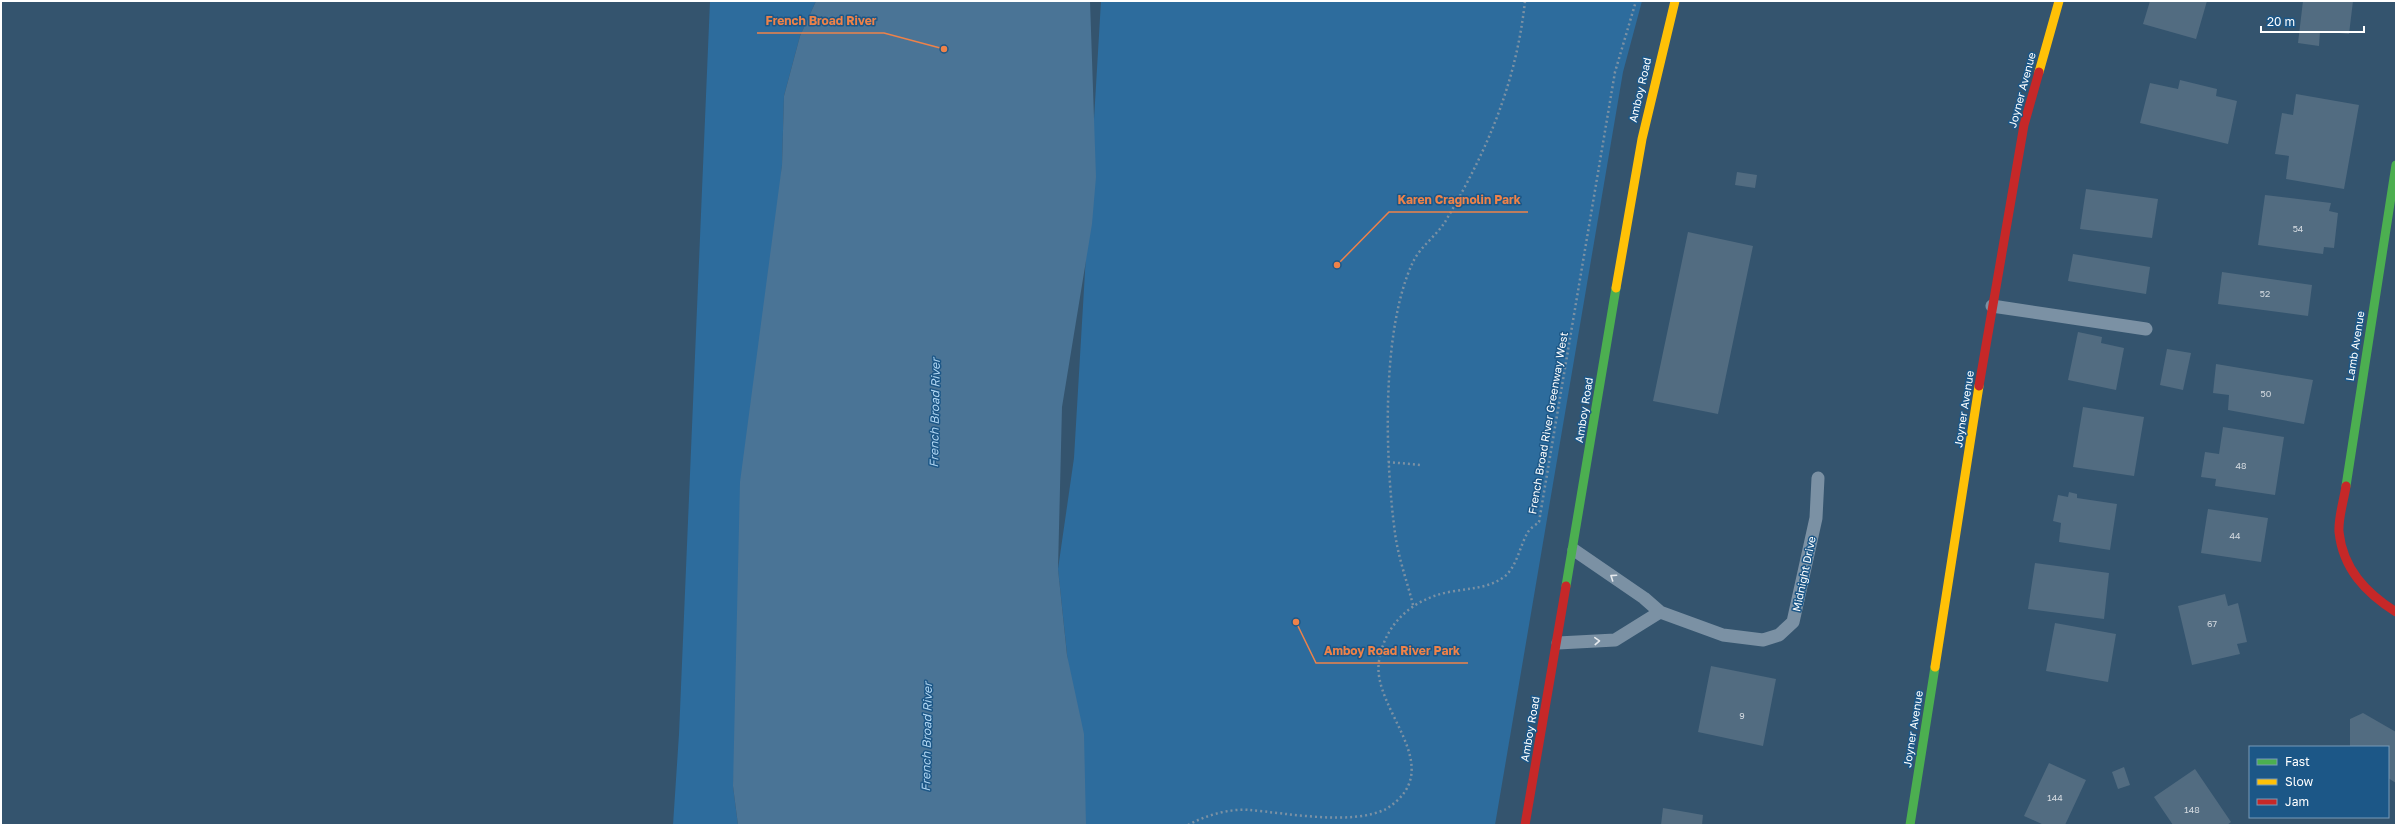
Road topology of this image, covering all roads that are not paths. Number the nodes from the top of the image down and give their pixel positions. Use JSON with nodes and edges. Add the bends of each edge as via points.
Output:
{"nodes":[{"id":1,"x":1675,"y":1,"type":"edge"},
{"id":2,"x":2059,"y":1,"type":"edge"},
{"id":3,"x":2396,"y":165,"type":"edge"},
{"id":4,"x":1992,"y":306,"type":"junction"},
{"id":5,"x":2146,"y":328,"type":"dead end"},
{"id":6,"x":1818,"y":478,"type":"dead end"},
{"id":7,"x":1574,"y":550,"type":"junction"},
{"id":8,"x":1660,"y":612,"type":"junction"},
{"id":9,"x":2396,"y":612,"type":"edge"},
{"id":10,"x":1558,"y":643,"type":"junction"},
{"id":11,"x":1525,"y":825,"type":"edge"},
{"id":12,"x":1910,"y":825,"type":"edge"}],
"edges":[{"from":1,"to":7,"type":"street","name":"Amboy Road","via":[[1639,149]]},
{"from":2,"to":4,"type":"street","name":"Joyner Avenue","via":[[2024,125]]},
{"from":3,"to":9,"type":"street","name":"Lamb Avenue","via":[[2339,531],[2343,556],[2362,588]]},
{"from":4,"to":5,"type":"lane"},
{"from":4,"to":12,"type":"street","name":"Joyner Avenue"},
{"from":6,"to":8,"type":"lane","name":"Midnight Drive","via":[[1816,518],[1793,622],[1780,635],[1763,640],[1723,635]]},
{"from":8,"to":7,"type":"lane","name":"Midnight Drive","one_way":true},
{"from":7,"to":10,"type":"street","name":"Amboy Road"},
{"from":10,"to":8,"type":"lane","one_way":true,"via":[[1615,640]]},
{"from":10,"to":11,"type":"street","name":"Amboy Road"}]}
